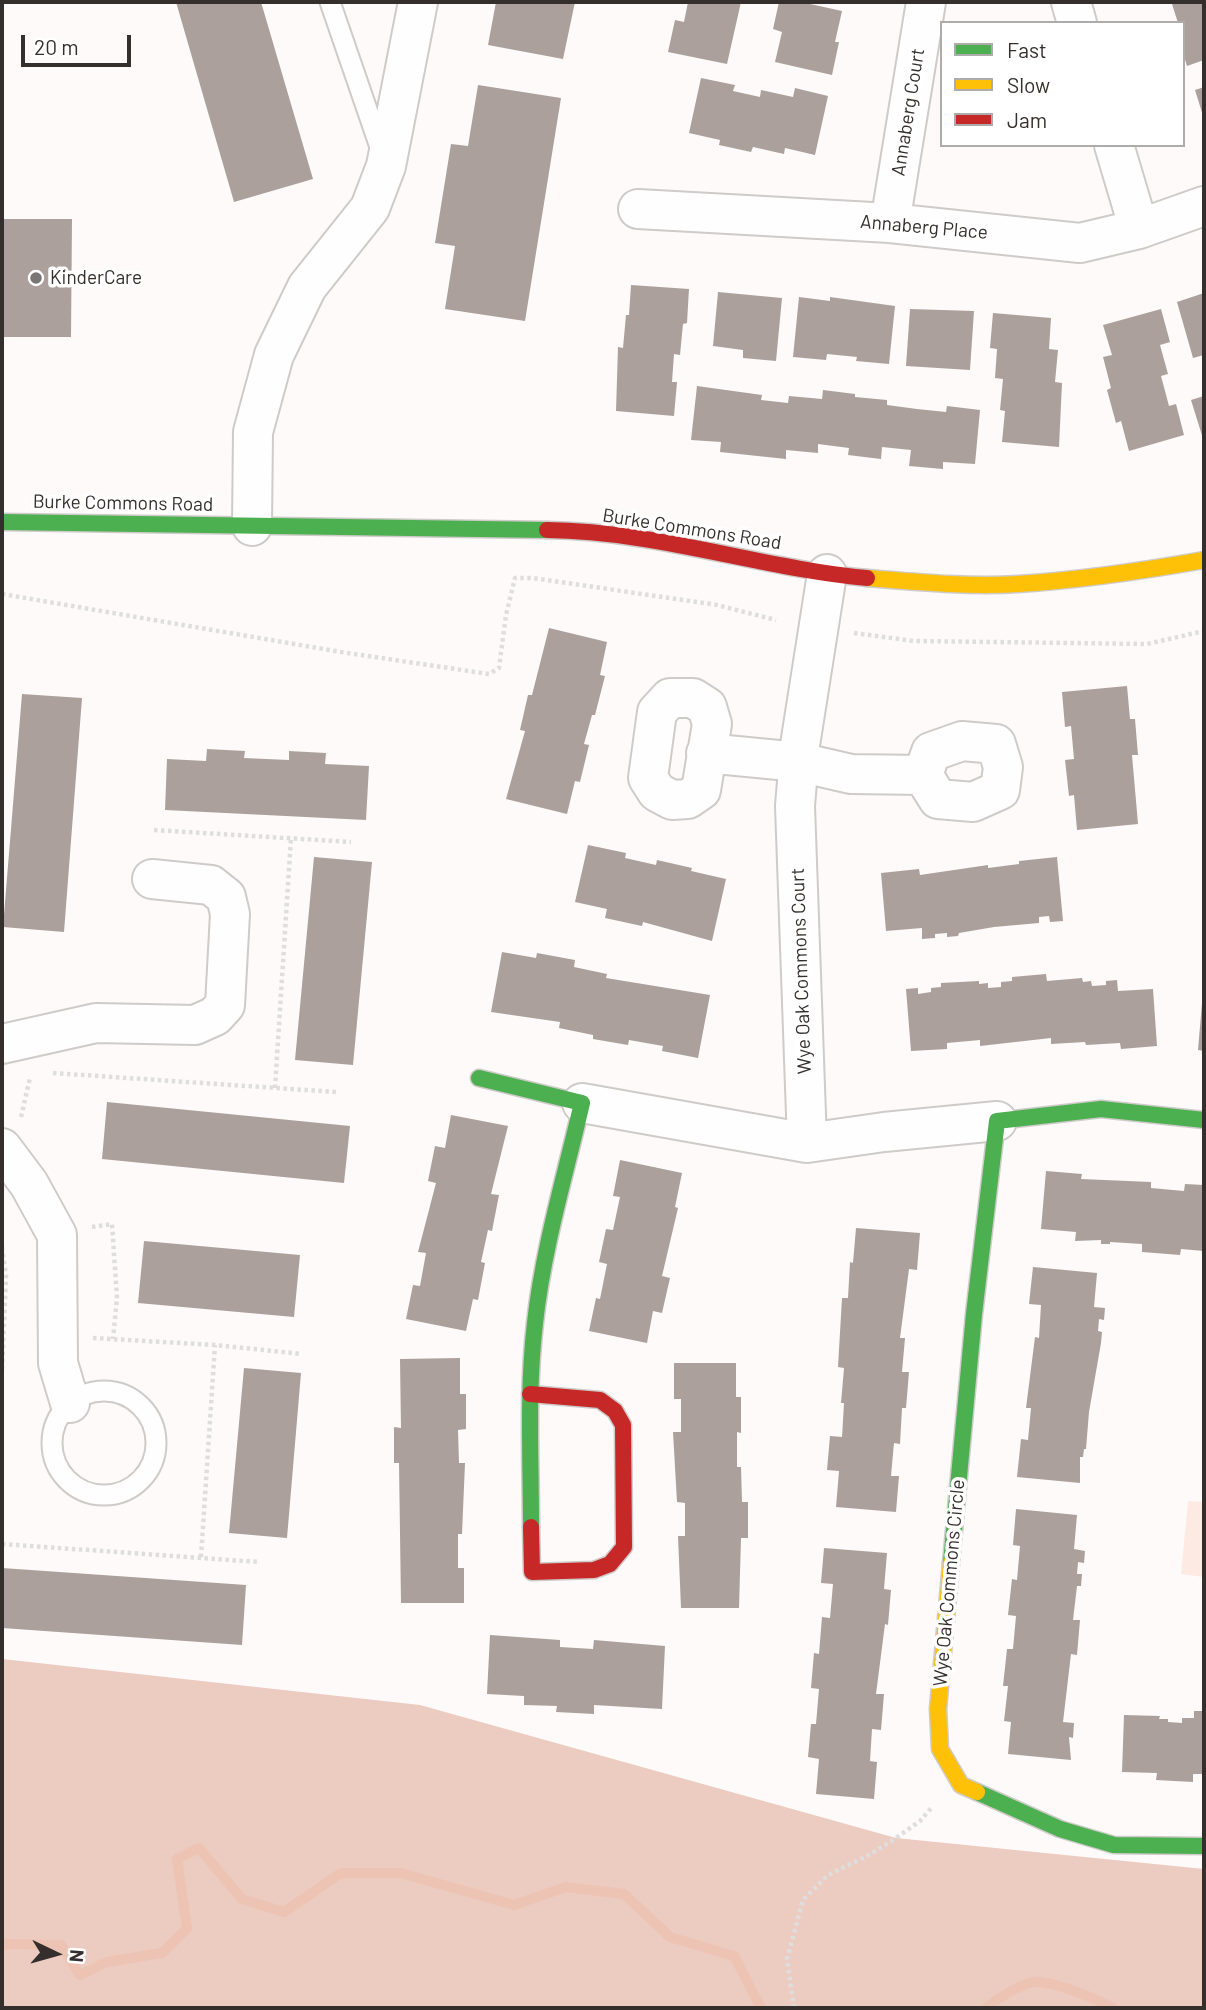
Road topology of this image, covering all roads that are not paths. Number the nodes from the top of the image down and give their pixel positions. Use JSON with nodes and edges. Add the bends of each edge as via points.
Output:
{"nodes":[{"id":1,"x":330,"y":2,"type":"edge"},
{"id":2,"x":418,"y":2,"type":"edge"},
{"id":3,"x":926,"y":2,"type":"edge"},
{"id":4,"x":1071,"y":2,"type":"edge"},
{"id":5,"x":1076,"y":21,"type":"edge"},
{"id":6,"x":1115,"y":147,"type":"edge"},
{"id":7,"x":386,"y":166,"type":"junction"},
{"id":8,"x":1204,"y":206,"type":"edge"},
{"id":9,"x":638,"y":209,"type":"dead end"},
{"id":10,"x":890,"y":223,"type":"junction"},
{"id":11,"x":1139,"y":229,"type":"junction"},
{"id":12,"x":2,"y":522,"type":"edge"},
{"id":13,"x":252,"y":526,"type":"junction"},
{"id":14,"x":1204,"y":560,"type":"edge"},
{"id":15,"x":827,"y":574,"type":"junction"},
{"id":16,"x":706,"y":753,"type":"dead end"},
{"id":17,"x":799,"y":762,"type":"junction"},
{"id":18,"x":923,"y":775,"type":"dead end"},
{"id":19,"x":152,"y":879,"type":"dead end"},
{"id":20,"x":2,"y":1044,"type":"edge"},
{"id":21,"x":479,"y":1078,"type":"dead end"},
{"id":22,"x":582,"y":1103,"type":"junction"},
{"id":23,"x":1204,"y":1120,"type":"edge"},
{"id":24,"x":997,"y":1121,"type":"junction"},
{"id":25,"x":8,"y":1135,"type":"edge"},
{"id":26,"x":807,"y":1143,"type":"junction"},
{"id":27,"x":530,"y":1394,"type":"junction"},
{"id":28,"x":70,"y":1404,"type":"junction"},
{"id":29,"x":1204,"y":1846,"type":"edge"}],
"edges":[{"from":1,"to":7,"type":"lane"},
{"from":2,"to":7,"type":"street"},
{"from":3,"to":10,"type":"street","name":"Annaberg Court"},
{"from":4,"to":5,"type":"street"},
{"from":6,"to":11,"type":"street"},
{"from":7,"to":13,"type":"street","via":[[370,208],[307,287],[274,355],[253,432]]},
{"from":8,"to":11,"type":"street","name":"Annaberg Place"},
{"from":9,"to":10,"type":"street","name":"Annaberg Place"},
{"from":10,"to":11,"type":"street","name":"Annaberg Place","via":[[1080,243]]},
{"from":12,"to":13,"type":"street","name":"Burke Commons Road"},
{"from":13,"to":15,"type":"street","name":"Burke Commons Road","via":[[556,530],[667,542]]},
{"from":14,"to":15,"type":"street","name":"Burke Commons Road","via":[[1111,576],[1016,584],[934,584]]},
{"from":15,"to":17,"type":"street","name":"Wye Oak Commons Court"},
{"from":16,"to":17,"type":"street"},
{"from":17,"to":18,"type":"street","via":[[851,775]]},
{"from":17,"to":26,"type":"street","name":"Wye Oak Commons Court","via":[[795,806]]},
{"from":19,"to":20,"type":"street","via":[[211,886],[226,897],[230,914],[225,1005],[215,1016],[195,1025],[96,1023]]},
{"from":21,"to":22,"type":"street"},
{"from":22,"to":26,"type":"street"},
{"from":22,"to":27,"type":"street","via":[[538,1299]]},
{"from":23,"to":24,"type":"street","via":[[1101,1110]]},
{"from":24,"to":26,"type":"street"},
{"from":24,"to":29,"type":"street","name":"Wye Oak Commons Circle","via":[[974,1314],[938,1709],[940,1749],[961,1785],[1060,1829],[1114,1845]]},
{"from":25,"to":28,"type":"street","via":[[57,1235],[58,1363]]},
{"from":27,"to":27,"type":"street","via":[[532,1572],[594,1570],[610,1564],[624,1547],[623,1425],[615,1410],[600,1400]]},
{"from":28,"to":28,"type":"lane","via":[[88,1392],[107,1390],[128,1396],[145,1409],[155,1427],[156,1448],[151,1468],[138,1484],[120,1494],[99,1497],[79,1491],[63,1478],[53,1459],[51,1439],[57,1419]]}]}
